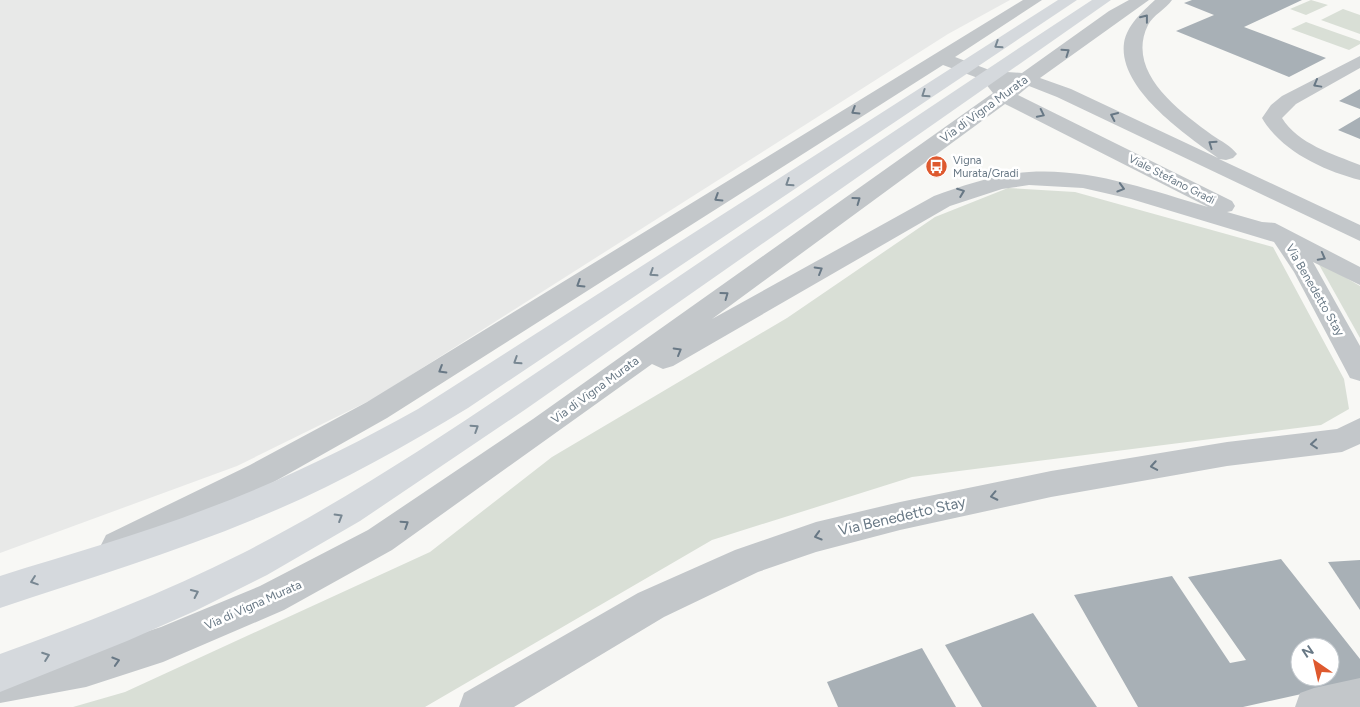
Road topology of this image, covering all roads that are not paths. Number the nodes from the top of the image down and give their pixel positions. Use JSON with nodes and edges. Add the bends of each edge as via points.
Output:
{"nodes":[{"id":1,"x":1034,"y":0,"type":"edge"},
{"id":2,"x":1069,"y":0,"type":"edge"},
{"id":3,"x":1103,"y":0,"type":"edge"},
{"id":4,"x":1141,"y":0,"type":"edge"},
{"id":5,"x":1164,"y":0,"type":"edge"},
{"id":6,"x":1360,"y":61,"type":"edge"},
{"id":7,"x":975,"y":74,"type":"junction"},
{"id":8,"x":1026,"y":79,"type":"junction"},
{"id":9,"x":1158,"y":136,"type":"junction"},
{"id":10,"x":1128,"y":156,"type":"junction"},
{"id":11,"x":1360,"y":173,"type":"edge"},
{"id":12,"x":1295,"y":201,"type":"junction"},
{"id":13,"x":1360,"y":234,"type":"edge"},
{"id":14,"x":1283,"y":236,"type":"junction"},
{"id":15,"x":1360,"y":277,"type":"edge"},
{"id":16,"x":1360,"y":371,"type":"edge"},
{"id":17,"x":544,"y":427,"type":"junction"},
{"id":18,"x":1360,"y":430,"type":"edge"},
{"id":19,"x":0,"y":592,"type":"edge"},
{"id":20,"x":0,"y":673,"type":"edge"},
{"id":21,"x":0,"y":684,"type":"edge"},
{"id":22,"x":1360,"y":697,"type":"edge"},
{"id":23,"x":478,"y":707,"type":"edge"},
{"id":24,"x":1314,"y":707,"type":"edge"}],
"edges":[{"from":1,"to":7,"type":"street","name":"Via di Vigna Murata"},
{"from":2,"to":7,"type":"main road","name":"Via di Vigna Murata","one_way":true},
{"from":3,"to":7,"type":"main road","name":"Via di Vigna Murata"},
{"from":8,"to":4,"type":"street","name":"Via di Vigna Murata","one_way":true},
{"from":12,"to":5,"type":"street","one_way":true,"via":[[1190,129],[1142,81],[1133,51],[1135,35],[1149,12]]},
{"from":6,"to":11,"type":"street","one_way":true,"via":[[1289,100],[1278,108],[1272,118],[1281,131],[1297,144]]},
{"from":7,"to":8,"type":"street","name":"Via di Vigna Murata"},
{"from":7,"to":10,"type":"street","name":"Viale Stefano Gradi","one_way":true},
{"from":17,"to":7,"type":"street","name":"Via di Vigna Murata","one_way":true},
{"from":7,"to":19,"type":"main road","name":"Via di Vigna Murata","one_way":true,"via":[[669,262],[418,424],[350,461],[239,511]]},
{"from":20,"to":7,"type":"main road","name":"Via di Vigna Murata","one_way":true,"via":[[114,630],[183,599],[255,564],[349,511],[516,401]]},
{"from":9,"to":8,"type":"street","one_way":true},
{"from":9,"to":10,"type":"street"},
{"from":9,"to":12,"type":"street"},
{"from":10,"to":14,"type":"street","name":"Viale Stefano Gradi"},
{"from":12,"to":13,"type":"street"},
{"from":14,"to":15,"type":"street","name":"Viale Stefano Gradi","one_way":true},
{"from":14,"to":16,"type":"street","name":"Via Benedetto Stay","via":[[1306,271]]},
{"from":17,"to":14,"type":"street","one_way":true,"via":[[942,201],[986,184],[1045,177],[1091,181]]},
{"from":21,"to":17,"type":"street","name":"Via di Vigna Murata","one_way":true,"via":[[120,660],[272,598],[380,540]]},
{"from":18,"to":23,"type":"street","name":"Via Benedetto Stay","one_way":true,"via":[[1342,440],[1206,457],[1016,491],[798,542],[730,568],[651,605]]},
{"from":22,"to":24,"type":"street"}]}
